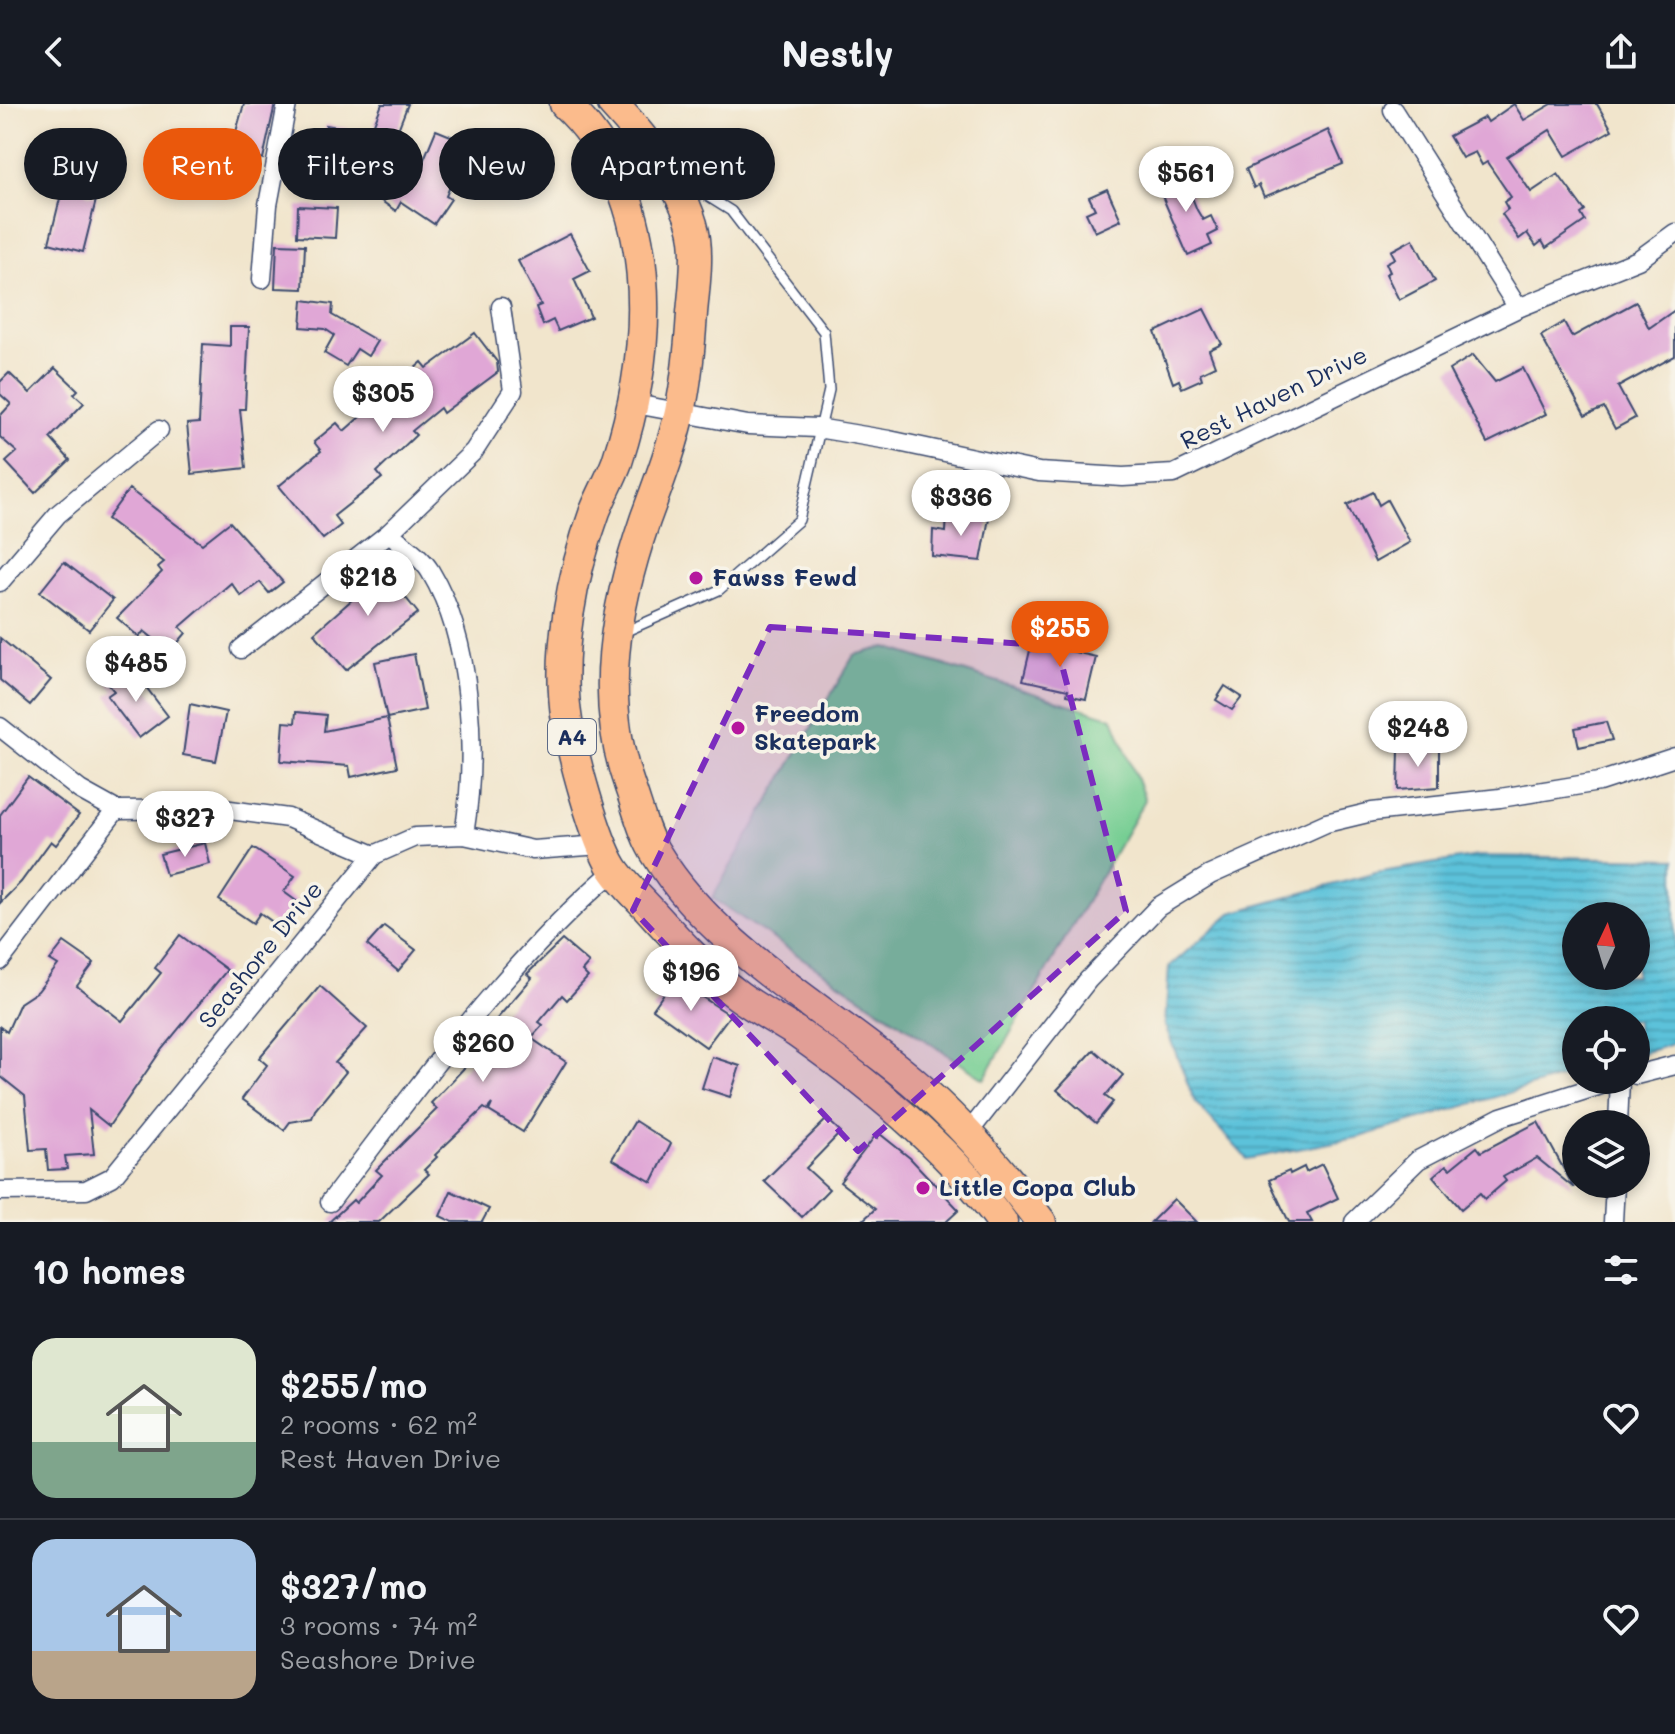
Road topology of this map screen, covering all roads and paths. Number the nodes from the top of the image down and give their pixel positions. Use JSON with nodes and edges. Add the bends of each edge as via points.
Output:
{"nodes":[{"id":1,"x":287,"y":104,"type":"edge"},
{"id":2,"x":565,"y":104,"type":"edge"},
{"id":3,"x":613,"y":104,"type":"edge"},
{"id":4,"x":1393,"y":110,"type":"dead end"},
{"id":5,"x":635,"y":128,"type":"edge"},
{"id":6,"x":681,"y":200,"type":"edge"},
{"id":7,"x":713,"y":200,"type":"edge"},
{"id":8,"x":1675,"y":233,"type":"edge"},
{"id":9,"x":262,"y":279,"type":"dead end"},
{"id":10,"x":501,"y":307,"type":"dead end"},
{"id":11,"x":1518,"y":308,"type":"junction"},
{"id":12,"x":630,"y":403,"type":"junction"},
{"id":13,"x":680,"y":413,"type":"junction"},
{"id":14,"x":817,"y":428,"type":"junction"},
{"id":15,"x":159,"y":430,"type":"dead end"},
{"id":16,"x":389,"y":533,"type":"junction"},
{"id":17,"x":0,"y":582,"type":"edge"},
{"id":18,"x":614,"y":636,"type":"junction"},
{"id":19,"x":241,"y":649,"type":"dead end"},
{"id":20,"x":0,"y":727,"type":"edge"},
{"id":21,"x":1675,"y":757,"type":"edge"},
{"id":22,"x":116,"y":810,"type":"junction"},
{"id":23,"x":464,"y":835,"type":"junction"},
{"id":24,"x":374,"y":855,"type":"junction"},
{"id":25,"x":607,"y":858,"type":"junction"},
{"id":26,"x":0,"y":961,"type":"edge"},
{"id":27,"x":1675,"y":1065,"type":"edge"},
{"id":28,"x":1650,"y":1071,"type":"edge"},
{"id":29,"x":1574,"y":1094,"type":"edge"},
{"id":30,"x":969,"y":1132,"type":"junction"},
{"id":31,"x":0,"y":1191,"type":"edge"},
{"id":32,"x":1614,"y":1198,"type":"edge"},
{"id":33,"x":330,"y":1202,"type":"dead end"},
{"id":34,"x":993,"y":1218,"type":"edge"},
{"id":35,"x":1041,"y":1222,"type":"edge"},
{"id":36,"x":1354,"y":1222,"type":"edge"},
{"id":37,"x":1613,"y":1222,"type":"edge"}],
"edges":[{"from":1,"to":9,"type":"street","via":[[268,205]]},
{"from":2,"to":12,"type":"highway","number":"A4","via":[[611,166],[631,213],[643,264],[643,316]]},
{"from":3,"to":5,"type":"highway","number":"A4"},
{"from":4,"to":11,"type":"street"},
{"from":6,"to":13,"type":"highway","number":"A4","via":[[695,238],[689,360]]},
{"from":7,"to":14,"type":"lane","via":[[731,211],[824,332],[829,390]]},
{"from":8,"to":11,"type":"street","name":"Rest Haven Drive","via":[[1638,260]]},
{"from":10,"to":16,"type":"street","via":[[513,391],[474,451]]},
{"from":11,"to":14,"type":"street","name":"Rest Haven Drive","via":[[1174,474],[1039,472]]},
{"from":12,"to":13,"type":"street","name":"Rest Haven Drive"},
{"from":12,"to":25,"type":"highway","number":"A4","via":[[617,461],[574,584],[565,666],[567,721]]},
{"from":13,"to":14,"type":"street","name":"Rest Haven Drive","via":[[748,425]]},
{"from":13,"to":18,"type":"highway","number":"A4"},
{"from":14,"to":18,"type":"lane","via":[[799,520],[719,590]]},
{"from":15,"to":17,"type":"street","via":[[58,514]]},
{"from":16,"to":19,"type":"street"},
{"from":16,"to":23,"type":"street","via":[[429,568],[452,620],[469,711],[471,790]]},
{"from":18,"to":30,"type":"highway","number":"A4","via":[[614,739],[655,853],[724,934],[910,1079]]},
{"from":20,"to":22,"type":"street","via":[[80,790]]},
{"from":21,"to":30,"type":"street","via":[[1599,782],[1372,812],[1326,823],[1210,875],[1158,907],[1088,980]]},
{"from":22,"to":24,"type":"street","via":[[223,809],[288,818]]},
{"from":22,"to":26,"type":"street"},
{"from":23,"to":24,"type":"street","name":"Seashore Drive","via":[[415,837]]},
{"from":23,"to":25,"type":"street","name":"Seashore Drive"},
{"from":24,"to":31,"type":"street","name":"Seashore Drive","via":[[112,1177],[86,1190]]},
{"from":25,"to":33,"type":"street"},
{"from":25,"to":34,"type":"highway","number":"A4","via":[[698,961],[886,1103]]},
{"from":27,"to":28,"type":"street"},
{"from":29,"to":36,"type":"street","via":[[1501,1117],[1418,1160]]},
{"from":30,"to":35,"type":"highway","number":"A4"},
{"from":32,"to":37,"type":"street"}]}
